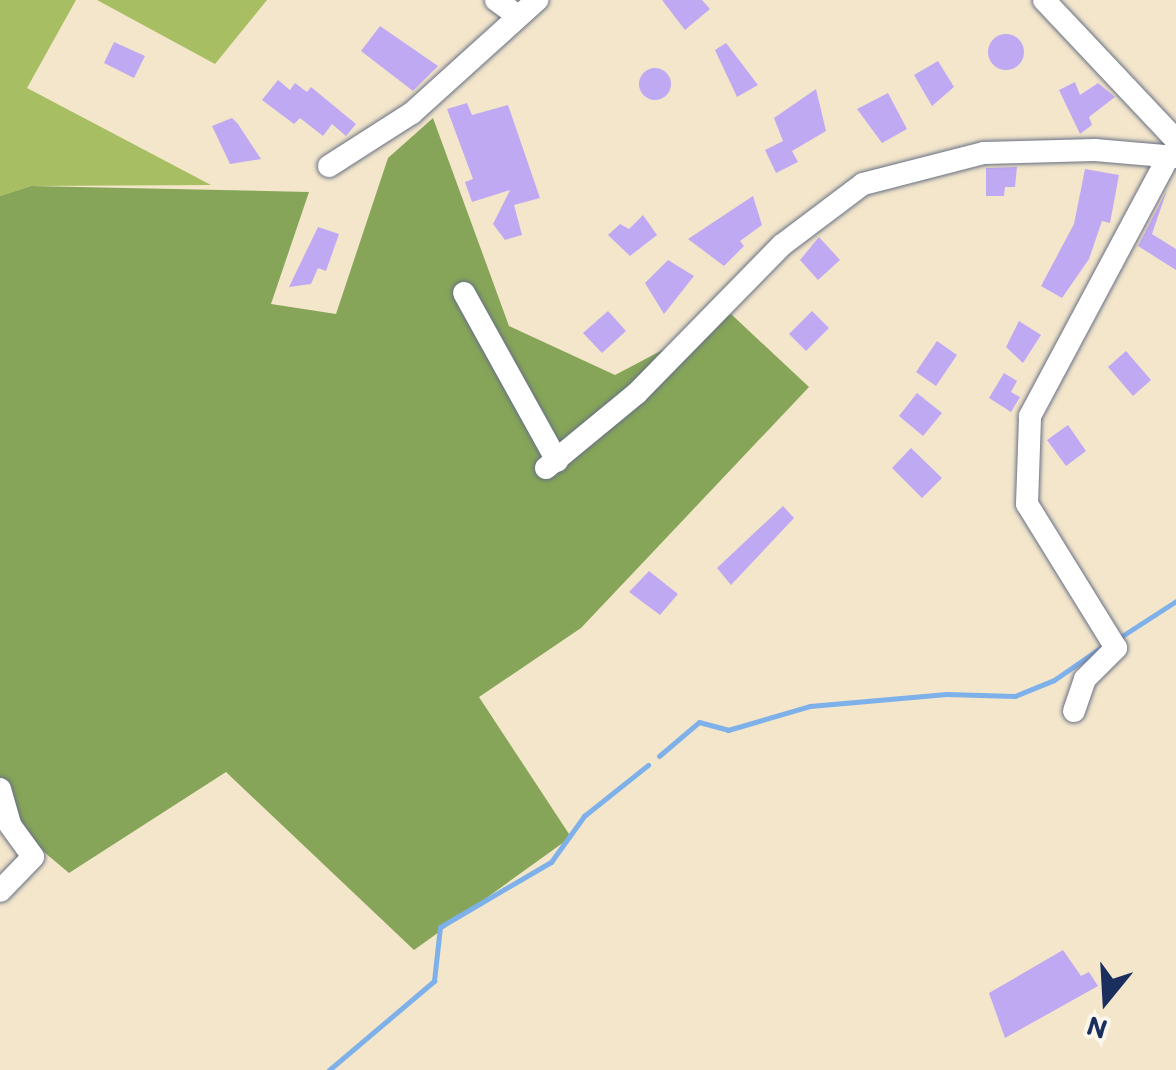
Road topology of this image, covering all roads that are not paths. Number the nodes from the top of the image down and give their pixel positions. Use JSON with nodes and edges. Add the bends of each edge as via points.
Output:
{"nodes":[{"id":1,"x":496,"y":0,"type":"edge"},
{"id":2,"x":536,"y":0,"type":"edge"},
{"id":3,"x":1044,"y":0,"type":"edge"},
{"id":4,"x":518,"y":16,"type":"junction"},
{"id":5,"x":1173,"y":152,"type":"edge"},
{"id":6,"x":329,"y":166,"type":"dead end"},
{"id":7,"x":464,"y":293,"type":"dead end"},
{"id":8,"x":1074,"y":711,"type":"dead end"},
{"id":9,"x":0,"y":789,"type":"edge"},
{"id":10,"x":0,"y":891,"type":"edge"}],
"edges":[{"from":1,"to":4,"type":"street"},
{"from":2,"to":4,"type":"street"},
{"from":3,"to":5,"type":"street"},
{"from":4,"to":6,"type":"street","via":[[412,113]]},
{"from":5,"to":7,"type":"street","via":[[984,153],[863,184],[782,245],[683,349],[552,464]]},
{"from":5,"to":8,"type":"street","via":[[1030,416],[1023,470],[1028,504],[1116,648],[1085,680]]},
{"from":9,"to":10,"type":"street","via":[[10,825],[33,857]]}]}
